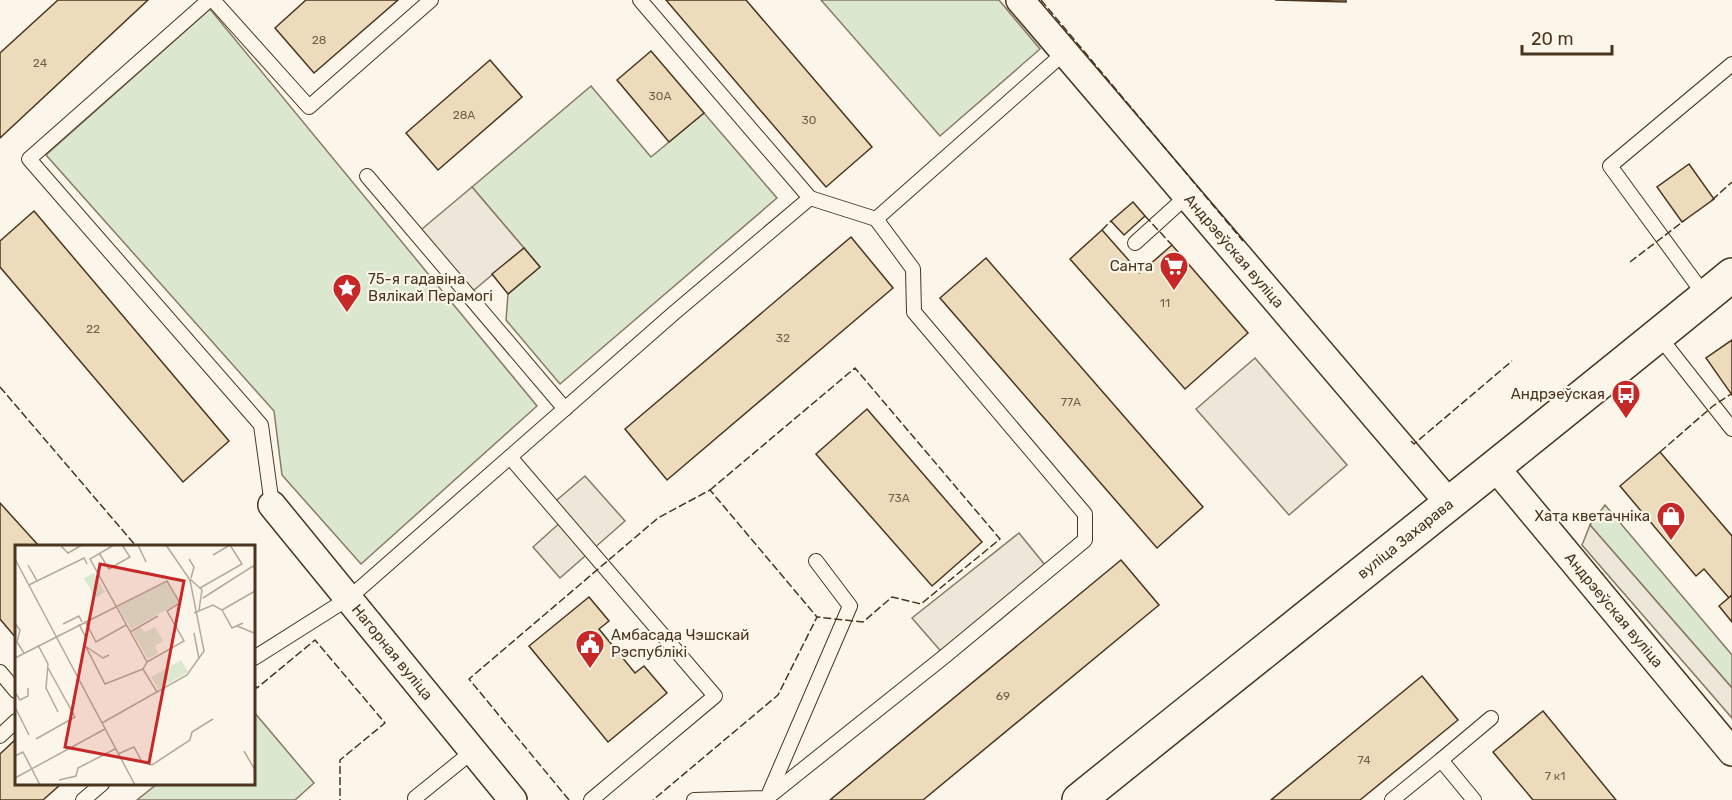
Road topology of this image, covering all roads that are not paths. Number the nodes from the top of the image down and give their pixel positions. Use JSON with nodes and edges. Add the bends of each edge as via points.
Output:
{"nodes":[{"id":1,"x":211,"y":0,"type":"edge"},
{"id":2,"x":431,"y":0,"type":"edge"},
{"id":3,"x":640,"y":0,"type":"edge"},
{"id":4,"x":1020,"y":0,"type":"edge"},
{"id":5,"x":1064,"y":53,"type":"junction"},
{"id":6,"x":1732,"y":64,"type":"edge"},
{"id":7,"x":367,"y":176,"type":"dead end"},
{"id":8,"x":1187,"y":196,"type":"junction"},
{"id":9,"x":810,"y":198,"type":"junction"},
{"id":10,"x":876,"y":219,"type":"junction"},
{"id":11,"x":1135,"y":243,"type":"dead end"},
{"id":12,"x":1732,"y":275,"type":"edge"},
{"id":13,"x":1706,"y":297,"type":"junction"},
{"id":14,"x":1658,"y":335,"type":"junction"},
{"id":15,"x":565,"y":409,"type":"junction"},
{"id":16,"x":1732,"y":429,"type":"edge"},
{"id":17,"x":510,"y":458,"type":"junction"},
{"id":18,"x":1495,"y":467,"type":"junction"},
{"id":19,"x":1449,"y":503,"type":"junction"},
{"id":20,"x":272,"y":505,"type":"joint"},
{"id":21,"x":816,"y":561,"type":"dead end"},
{"id":22,"x":349,"y":598,"type":"junction"},
{"id":23,"x":255,"y":657,"type":"edge"},
{"id":24,"x":0,"y":672,"type":"edge"},
{"id":25,"x":15,"y":691,"type":"edge"},
{"id":26,"x":1491,"y":718,"type":"dead end"},
{"id":27,"x":15,"y":722,"type":"edge"},
{"id":28,"x":0,"y":736,"type":"edge"},
{"id":29,"x":473,"y":751,"type":"junction"},
{"id":30,"x":1732,"y":752,"type":"edge"},
{"id":31,"x":1441,"y":760,"type":"junction"},
{"id":32,"x":100,"y":785,"type":"edge"},
{"id":33,"x":767,"y":798,"type":"junction"},
{"id":34,"x":83,"y":800,"type":"edge"},
{"id":35,"x":417,"y":800,"type":"edge"},
{"id":36,"x":513,"y":800,"type":"edge"},
{"id":37,"x":591,"y":800,"type":"edge"},
{"id":38,"x":694,"y":800,"type":"edge"},
{"id":39,"x":1079,"y":800,"type":"edge"},
{"id":40,"x":1392,"y":800,"type":"edge"},
{"id":41,"x":1474,"y":800,"type":"edge"}],
"edges":[{"from":1,"to":2,"type":"lane","via":[[309,107]]},
{"from":1,"to":20,"type":"lane","via":[[29,159],[261,425]]},
{"from":3,"to":9,"type":"lane"},
{"from":4,"to":5,"type":"street","name":"Андрэеўская вуліца"},
{"from":5,"to":8,"type":"street","name":"Андрэеўская вуліца"},
{"from":5,"to":10,"type":"lane"},
{"from":6,"to":13,"type":"lane","via":[[1610,166]]},
{"from":7,"to":15,"type":"lane"},
{"from":8,"to":11,"type":"lane"},
{"from":8,"to":19,"type":"street","name":"Андрэеўская вуліца"},
{"from":9,"to":10,"type":"lane"},
{"from":9,"to":15,"type":"lane"},
{"from":10,"to":33,"type":"lane","via":[[913,269],[914,312],[1085,514],[1085,540]]},
{"from":12,"to":13,"type":"main road","name":"вуліца Захарава"},
{"from":13,"to":14,"type":"main road","name":"вуліца Захарава"},
{"from":14,"to":16,"type":"lane"},
{"from":14,"to":18,"type":"main road","name":"вуліца Захарава"},
{"from":15,"to":17,"type":"lane"},
{"from":17,"to":22,"type":"lane"},
{"from":17,"to":37,"type":"lane","via":[[715,696]]},
{"from":18,"to":19,"type":"main road","name":"вуліца Захарава"},
{"from":18,"to":30,"type":"street","name":"Андрэеўская вуліца"},
{"from":19,"to":39,"type":"main road","name":"вуліца Захарава"},
{"from":20,"to":22,"type":"street","name":"Нагорная вуліца"},
{"from":21,"to":33,"type":"lane","via":[[850,606]]},
{"from":22,"to":23,"type":"lane"},
{"from":22,"to":29,"type":"street","name":"Нагорная вуліца"},
{"from":24,"to":25,"type":"lane"},
{"from":26,"to":31,"type":"lane"},
{"from":27,"to":28,"type":"lane"},
{"from":29,"to":35,"type":"lane"},
{"from":29,"to":36,"type":"street","name":"Нагорная вуліца"},
{"from":31,"to":40,"type":"lane"},
{"from":31,"to":41,"type":"lane"},
{"from":32,"to":34,"type":"lane"},
{"from":33,"to":38,"type":"lane"}]}
